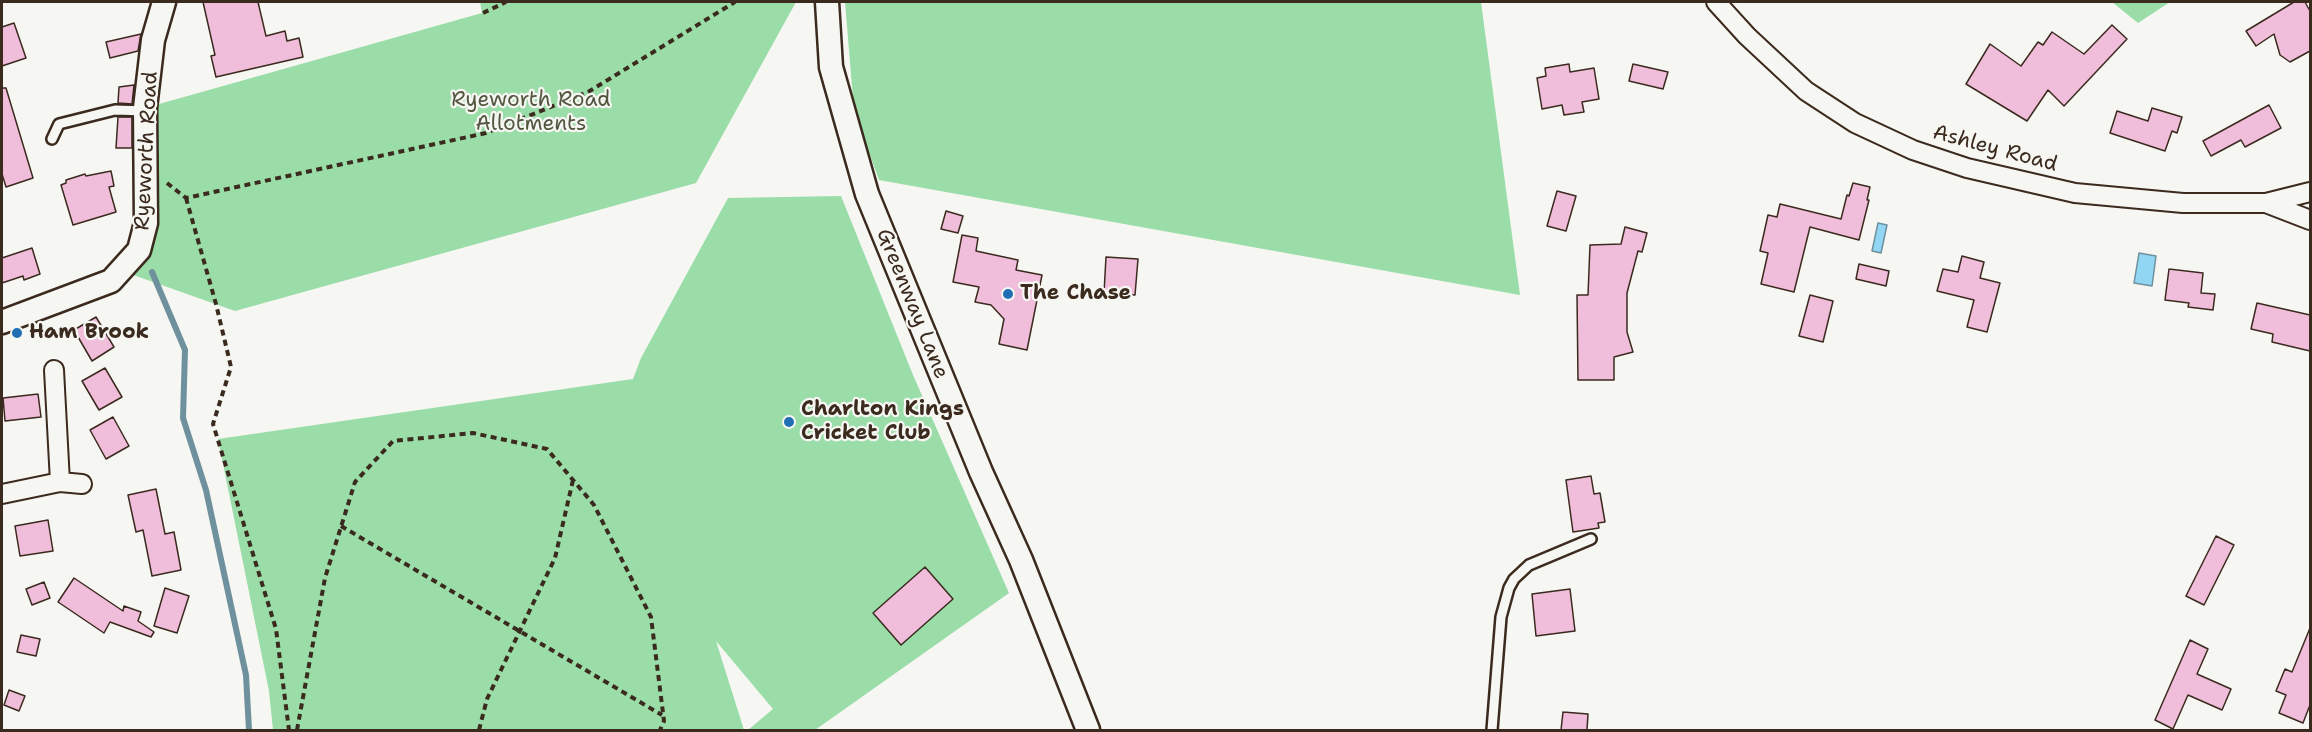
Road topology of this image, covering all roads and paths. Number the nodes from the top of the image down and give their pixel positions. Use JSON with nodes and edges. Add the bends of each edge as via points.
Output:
{"nodes":[{"id":1,"x":164,"y":2,"type":"edge"},
{"id":2,"x":506,"y":2,"type":"edge"},
{"id":3,"x":735,"y":2,"type":"edge"},
{"id":4,"x":827,"y":2,"type":"edge"},
{"id":5,"x":1716,"y":2,"type":"edge"},
{"id":6,"x":483,"y":13,"type":"dead end"},
{"id":7,"x":146,"y":111,"type":"junction"},
{"id":8,"x":52,"y":140,"type":"dead end"},
{"id":9,"x":146,"y":180,"type":"junction"},
{"id":10,"x":2310,"y":192,"type":"edge"},
{"id":11,"x":186,"y":198,"type":"junction"},
{"id":12,"x":2266,"y":203,"type":"junction"},
{"id":13,"x":2310,"y":220,"type":"edge"},
{"id":14,"x":2,"y":322,"type":"edge"},
{"id":15,"x":54,"y":370,"type":"dead end"},
{"id":16,"x":573,"y":480,"type":"junction"},
{"id":17,"x":60,"y":482,"type":"junction"},
{"id":18,"x":82,"y":484,"type":"dead end"},
{"id":19,"x":2,"y":494,"type":"edge"},
{"id":20,"x":341,"y":526,"type":"junction"},
{"id":21,"x":1591,"y":539,"type":"dead end"},
{"id":22,"x":520,"y":631,"type":"junction"},
{"id":23,"x":663,"y":716,"type":"junction"},
{"id":24,"x":289,"y":730,"type":"edge"},
{"id":25,"x":297,"y":730,"type":"edge"},
{"id":26,"x":479,"y":730,"type":"edge"},
{"id":27,"x":660,"y":730,"type":"edge"},
{"id":28,"x":1088,"y":730,"type":"edge"},
{"id":29,"x":1492,"y":730,"type":"edge"}],
"edges":[{"from":1,"to":7,"type":"street","name":"Ryeworth Road","via":[[153,40]]},
{"from":2,"to":6,"type":"path"},
{"from":3,"to":11,"type":"path","via":[[588,92],[486,133]]},
{"from":4,"to":28,"type":"street","name":"Greenway Lane","via":[[831,67],[867,194]]},
{"from":5,"to":12,"type":"street","name":"Ashley Road","via":[[1785,73],[1827,107],[1940,160],[2045,187],[2112,198]]},
{"from":7,"to":8,"type":"lane","via":[[115,110],[59,124]]},
{"from":7,"to":9,"type":"street","name":"Ryeworth Road"},
{"from":9,"to":11,"type":"path","via":[[164,180]]},
{"from":9,"to":14,"type":"street","name":"Ryeworth Road","via":[[142,240],[122,271],[111,281]]},
{"from":10,"to":12,"type":"street"},
{"from":11,"to":24,"type":"path","via":[[231,367],[213,424],[276,629]]},
{"from":12,"to":13,"type":"street","name":"Ashley Road"},
{"from":15,"to":17,"type":"street"},
{"from":16,"to":20,"type":"path","via":[[547,449],[484,435],[393,441],[355,482]]},
{"from":16,"to":22,"type":"path","via":[[555,558]]},
{"from":16,"to":23,"type":"path","via":[[594,505],[651,617]]},
{"from":17,"to":18,"type":"street"},
{"from":17,"to":19,"type":"street"},
{"from":20,"to":22,"type":"path"},
{"from":20,"to":25,"type":"path","via":[[325,578]]},
{"from":21,"to":29,"type":"lane","via":[[1529,566],[1509,588],[1501,617]]},
{"from":22,"to":23,"type":"path"},
{"from":22,"to":26,"type":"path","via":[[487,699]]},
{"from":23,"to":27,"type":"path"}]}
